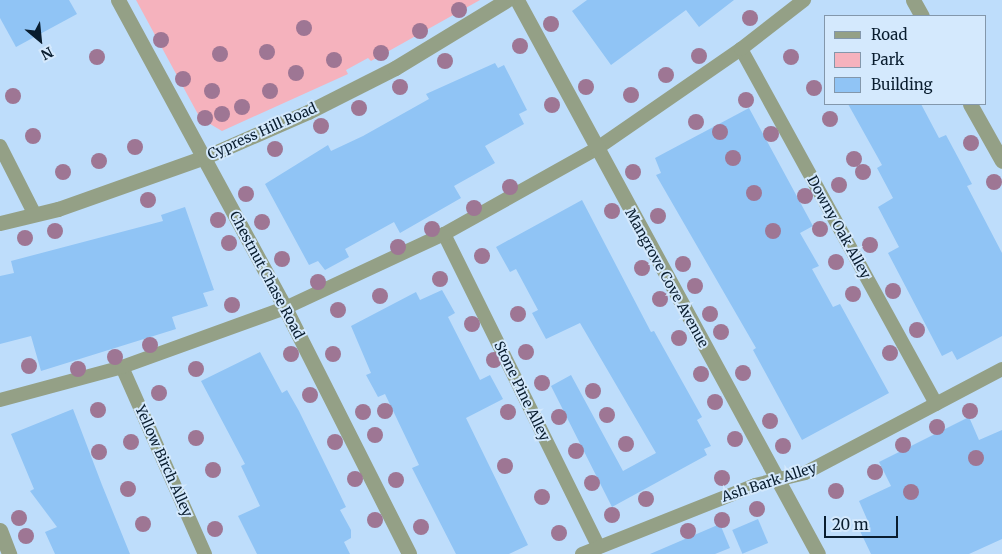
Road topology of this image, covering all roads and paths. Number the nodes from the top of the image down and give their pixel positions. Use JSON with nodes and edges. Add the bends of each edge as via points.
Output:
{"nodes":[{"id":1,"x":118,"y":0,"type":"edge"},
{"id":2,"x":507,"y":0,"type":"edge"},
{"id":3,"x":517,"y":0,"type":"edge"},
{"id":4,"x":804,"y":0,"type":"edge"},
{"id":5,"x":913,"y":0,"type":"edge"},
{"id":6,"x":921,"y":15,"type":"edge"},
{"id":7,"x":742,"y":49,"type":"junction"},
{"id":8,"x":971,"y":105,"type":"edge"},
{"id":9,"x":0,"y":146,"type":"edge"},
{"id":10,"x":596,"y":149,"type":"junction"},
{"id":11,"x":205,"y":157,"type":"junction"},
{"id":12,"x":1002,"y":161,"type":"edge"},
{"id":13,"x":35,"y":215,"type":"junction"},
{"id":14,"x":0,"y":223,"type":"edge"},
{"id":15,"x":444,"y":234,"type":"junction"},
{"id":16,"x":284,"y":308,"type":"junction"},
{"id":17,"x":122,"y":367,"type":"junction"},
{"id":18,"x":1002,"y":369,"type":"edge"},
{"id":19,"x":0,"y":400,"type":"edge"},
{"id":20,"x":936,"y":404,"type":"junction"},
{"id":21,"x":778,"y":479,"type":"junction"},
{"id":22,"x":0,"y":530,"type":"edge"},
{"id":23,"x":599,"y":547,"type":"junction"},
{"id":24,"x":10,"y":554,"type":"edge"},
{"id":25,"x":205,"y":554,"type":"edge"},
{"id":26,"x":409,"y":554,"type":"edge"},
{"id":27,"x":582,"y":554,"type":"edge"},
{"id":28,"x":818,"y":554,"type":"edge"}],
"edges":[{"from":1,"to":11,"type":"street","name":"Chestnut Chase Road"},
{"from":2,"to":11,"type":"street","name":"Cypress Hill Road","via":[[395,68]]},
{"from":3,"to":10,"type":"street","name":"Mangrove Cove Avenue"},
{"from":4,"to":7,"type":"lane"},
{"from":5,"to":6,"type":"street"},
{"from":7,"to":10,"type":"lane"},
{"from":7,"to":20,"type":"lane","name":"Downy Oak Alley"},
{"from":8,"to":12,"type":"street"},
{"from":9,"to":13,"type":"lane"},
{"from":10,"to":15,"type":"lane"},
{"from":10,"to":21,"type":"street","name":"Mangrove Cove Avenue"},
{"from":11,"to":13,"type":"street","name":"Cypress Hill Road"},
{"from":11,"to":16,"type":"street","name":"Chestnut Chase Road"},
{"from":13,"to":14,"type":"street","name":"Cypress Hill Road"},
{"from":15,"to":16,"type":"lane"},
{"from":15,"to":23,"type":"lane","name":"Stone Pine Alley"},
{"from":16,"to":17,"type":"lane"},
{"from":16,"to":26,"type":"street","name":"Chestnut Chase Road"},
{"from":17,"to":19,"type":"lane"},
{"from":17,"to":25,"type":"lane","name":"Yellow Birch Alley"},
{"from":18,"to":20,"type":"lane","name":"Ash Bark Alley"},
{"from":20,"to":21,"type":"lane","name":"Ash Bark Alley","via":[[806,473]]},
{"from":21,"to":23,"type":"lane","name":"Ash Bark Alley"},
{"from":21,"to":28,"type":"street","name":"Mangrove Cove Avenue"},
{"from":22,"to":24,"type":"street"},
{"from":23,"to":27,"type":"lane","name":"Ash Bark Alley"}]}
